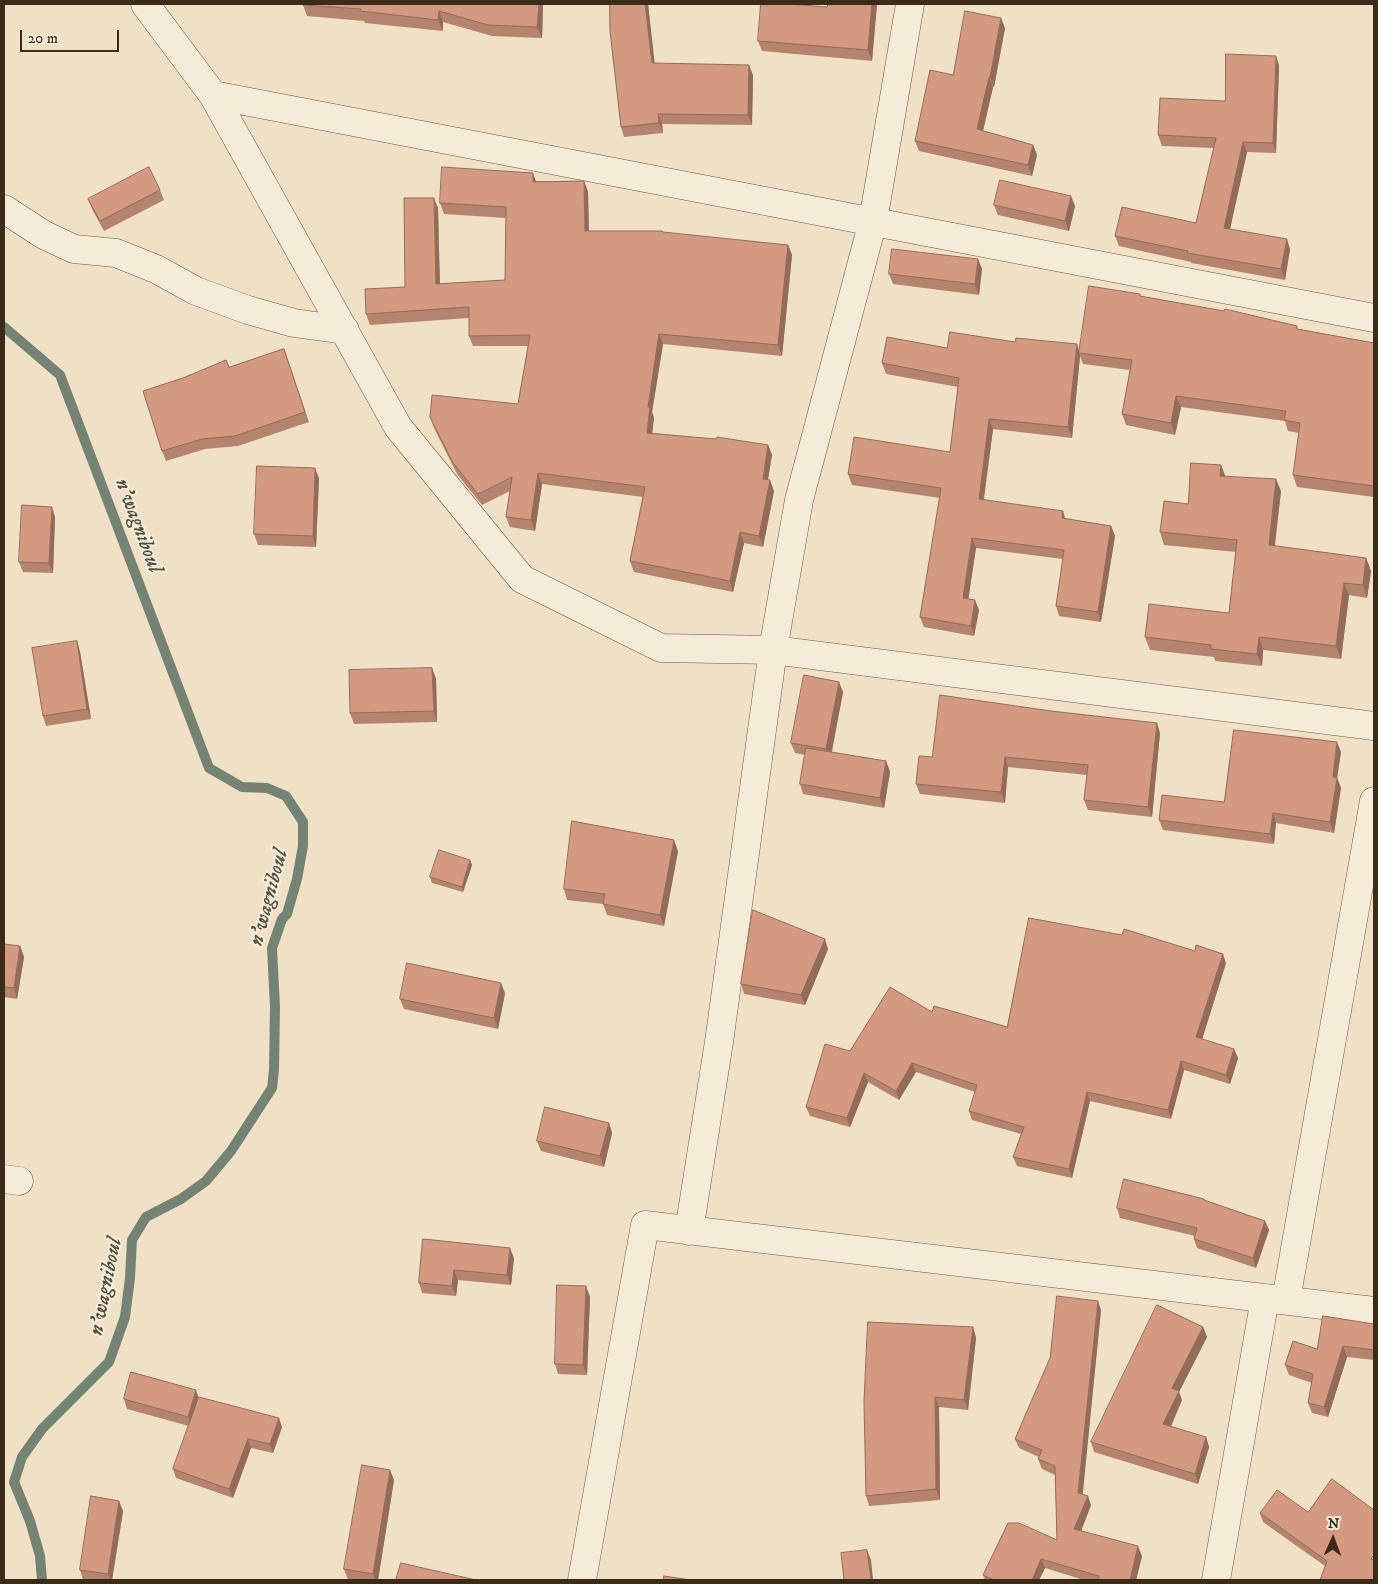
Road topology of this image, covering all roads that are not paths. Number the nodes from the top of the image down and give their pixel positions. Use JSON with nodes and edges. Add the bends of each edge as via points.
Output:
{"nodes":[{"id":1,"x":145,"y":4,"type":"edge"},
{"id":2,"x":910,"y":4,"type":"edge"},
{"id":3,"x":213,"y":95,"type":"junction"},
{"id":4,"x":4,"y":209,"type":"edge"},
{"id":5,"x":873,"y":222,"type":"junction"},
{"id":6,"x":1374,"y":318,"type":"edge"},
{"id":7,"x":345,"y":330,"type":"junction"},
{"id":8,"x":773,"y":650,"type":"junction"},
{"id":9,"x":1374,"y":726,"type":"edge"},
{"id":10,"x":1374,"y":801,"type":"edge"},
{"id":11,"x":689,"y":1231,"type":"junction"},
{"id":12,"x":1276,"y":1299,"type":"junction"},
{"id":13,"x":1374,"y":1311,"type":"edge"},
{"id":14,"x":582,"y":1580,"type":"edge"},
{"id":15,"x":1216,"y":1580,"type":"edge"}],
"edges":[{"from":1,"to":3,"type":"street"},
{"from":2,"to":5,"type":"street"},
{"from":3,"to":5,"type":"street"},
{"from":3,"to":7,"type":"street"},
{"from":4,"to":7,"type":"street","via":[[44,235],[74,249],[116,253],[156,269],[196,291],[248,310],[294,323]]},
{"from":5,"to":6,"type":"street"},
{"from":5,"to":8,"type":"street","via":[[799,500]]},
{"from":7,"to":8,"type":"street","via":[[398,427],[522,579],[662,648]]},
{"from":8,"to":9,"type":"street"},
{"from":8,"to":11,"type":"street","via":[[719,1042]]},
{"from":10,"to":12,"type":"street"},
{"from":11,"to":12,"type":"street"},
{"from":11,"to":14,"type":"street","via":[[645,1226]]},
{"from":12,"to":13,"type":"street"},
{"from":12,"to":15,"type":"street"}]}
